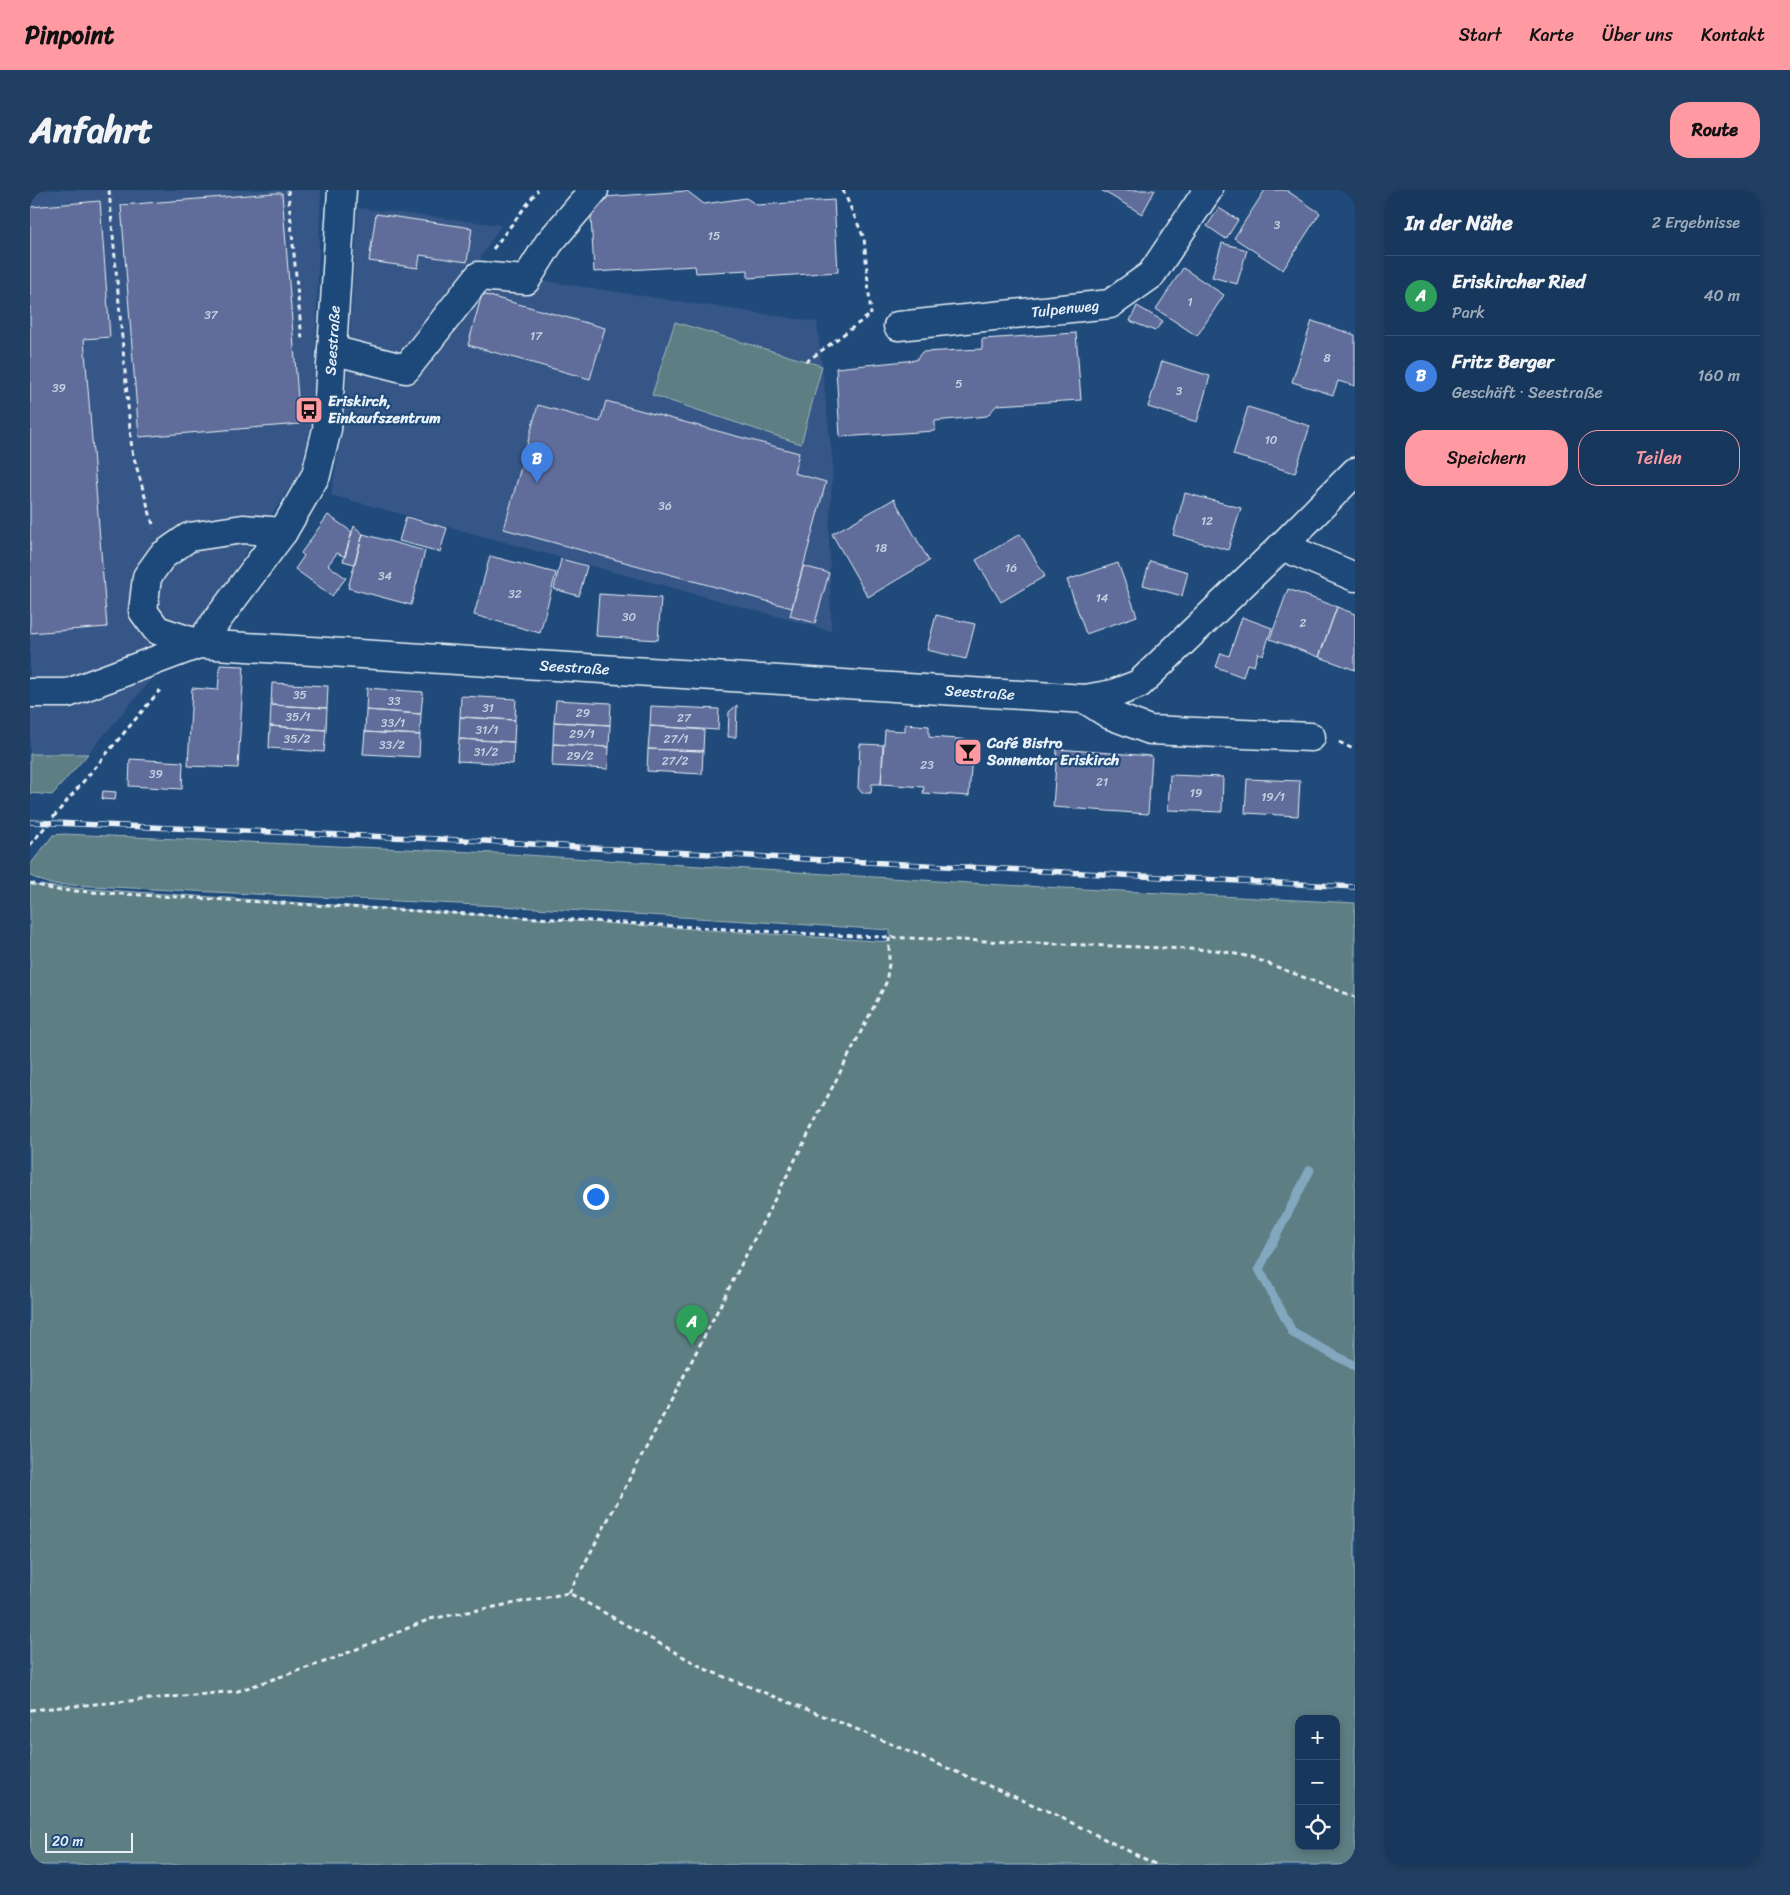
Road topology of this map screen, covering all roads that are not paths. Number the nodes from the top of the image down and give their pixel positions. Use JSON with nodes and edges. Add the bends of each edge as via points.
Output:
{"nodes":[{"id":1,"x":342,"y":190,"type":"edge"},
{"id":2,"x":594,"y":190,"type":"edge"},
{"id":3,"x":1208,"y":190,"type":"edge"},
{"id":4,"x":898,"y":326,"type":"road end"},
{"id":5,"x":332,"y":350,"type":"junction"},
{"id":6,"x":1355,"y":472,"type":"edge"},
{"id":7,"x":282,"y":532,"type":"junction"},
{"id":8,"x":1282,"y":546,"type":"junction"},
{"id":9,"x":1355,"y":578,"type":"edge"},
{"id":10,"x":199,"y":644,"type":"junction"},
{"id":11,"x":30,"y":694,"type":"edge"},
{"id":12,"x":1085,"y":699,"type":"junction"},
{"id":13,"x":1311,"y":736,"type":"dead end"}],
"edges":[{"from":1,"to":5,"type":"street","name":"Seestraße"},
{"from":2,"to":5,"type":"street","via":[[549,243],[526,280],[479,276],[406,368]]},
{"from":3,"to":4,"type":"street","name":"Tulpenweg","via":[[1151,275],[1110,304]]},
{"from":5,"to":7,"type":"street","name":"Seestraße","via":[[327,429],[316,475]]},
{"from":6,"to":8,"type":"street","name":"Seestraße"},
{"from":7,"to":10,"type":"street","name":"Seestraße"},
{"from":7,"to":10,"type":"street","via":[[243,529],[189,537],[162,556],[148,577],[143,611],[157,630]]},
{"from":8,"to":9,"type":"street"},
{"from":8,"to":12,"type":"street","name":"Seestraße","via":[[1139,684],[1113,694]]},
{"from":10,"to":11,"type":"street","via":[[68,693]]},
{"from":10,"to":12,"type":"street","name":"Seestraße"},
{"from":12,"to":13,"type":"street","via":[[1110,715],[1150,730]]}]}
